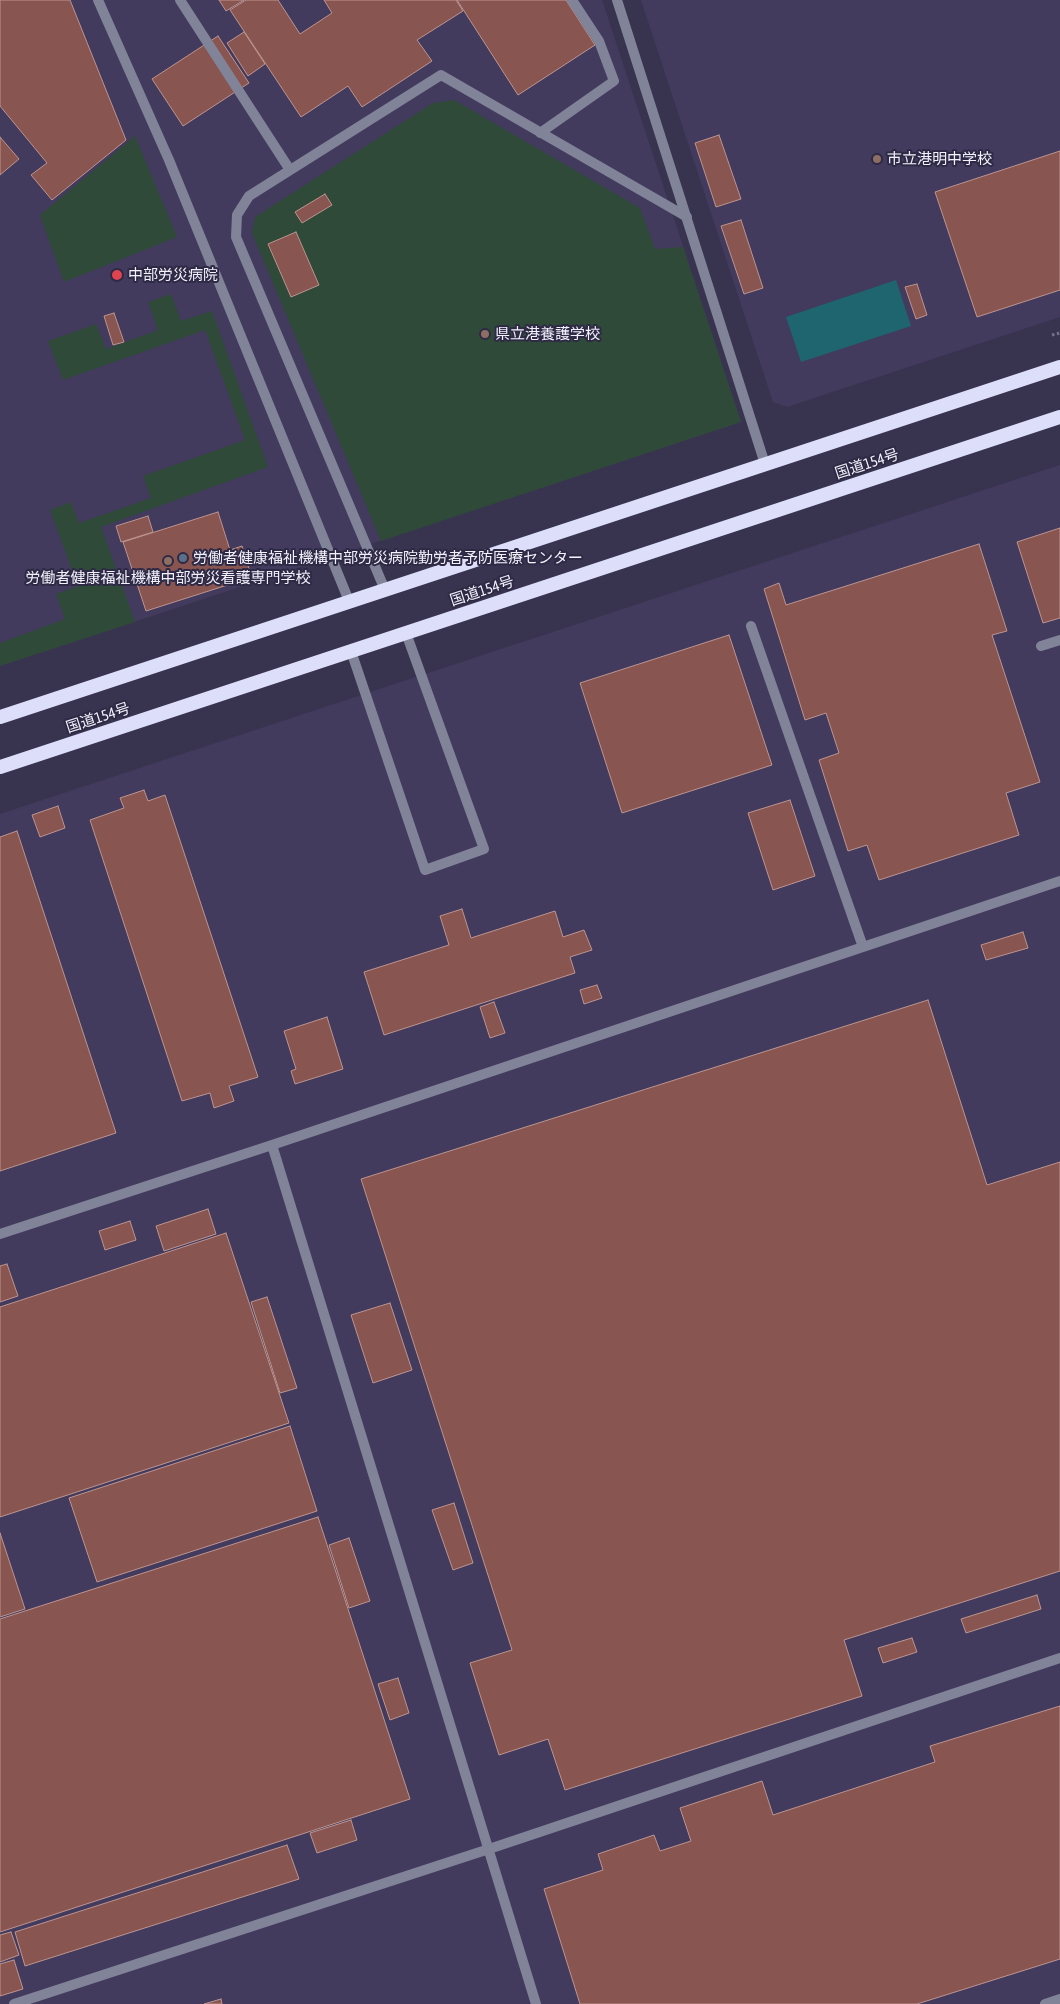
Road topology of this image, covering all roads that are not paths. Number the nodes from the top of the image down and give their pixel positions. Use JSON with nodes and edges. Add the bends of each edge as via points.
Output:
{"nodes":[{"id":1,"x":98,"y":0,"type":"edge"},
{"id":2,"x":180,"y":0,"type":"edge"},
{"id":3,"x":572,"y":0,"type":"edge"},
{"id":4,"x":617,"y":0,"type":"edge"},
{"id":5,"x":540,"y":133,"type":"junction"},
{"id":6,"x":290,"y":170,"type":"junction"},
{"id":7,"x":687,"y":217,"type":"junction"},
{"id":8,"x":1060,"y":367,"type":"edge"},
{"id":9,"x":1060,"y":417,"type":"edge"},
{"id":10,"x":765,"y":464,"type":"junction"},
{"id":11,"x":385,"y":590,"type":"junction"},
{"id":12,"x":349,"y":601,"type":"junction"},
{"id":13,"x":751,"y":626,"type":"dead end"},
{"id":14,"x":406,"y":633,"type":"junction"},
{"id":15,"x":1060,"y":640,"type":"edge"},
{"id":16,"x":1041,"y":646,"type":"dead end"},
{"id":17,"x":351,"y":651,"type":"junction"},
{"id":18,"x":0,"y":717,"type":"edge"},
{"id":19,"x":0,"y":767,"type":"edge"},
{"id":20,"x":1060,"y":881,"type":"edge"},
{"id":21,"x":863,"y":947,"type":"junction"},
{"id":22,"x":272,"y":1145,"type":"junction"},
{"id":23,"x":0,"y":1234,"type":"edge"},
{"id":24,"x":1060,"y":1658,"type":"edge"},
{"id":25,"x":489,"y":1849,"type":"junction"},
{"id":26,"x":1060,"y":1999,"type":"edge"},
{"id":27,"x":14,"y":2004,"type":"edge"},
{"id":28,"x":536,"y":2004,"type":"edge"},
{"id":29,"x":1045,"y":2004,"type":"edge"}],
"edges":[{"from":1,"to":12,"type":"street","via":[[169,160]]},
{"from":2,"to":6,"type":"street"},
{"from":3,"to":5,"type":"street","via":[[599,41],[614,81]]},
{"from":4,"to":7,"type":"street"},
{"from":5,"to":6,"type":"street","via":[[441,76]]},
{"from":5,"to":7,"type":"street"},
{"from":6,"to":11,"type":"street","via":[[249,196],[237,215],[236,237]]},
{"from":7,"to":10,"type":"street"},
{"from":8,"to":10,"type":"highway"},
{"from":9,"to":14,"type":"highway","name":"国道154号"},
{"from":10,"to":11,"type":"highway"},
{"from":11,"to":12,"type":"highway"},
{"from":12,"to":18,"type":"highway"},
{"from":13,"to":21,"type":"street"},
{"from":14,"to":17,"type":"highway","name":"国道154号"},
{"from":14,"to":17,"type":"street","via":[[484,849],[425,870]]},
{"from":15,"to":16,"type":"street"},
{"from":17,"to":19,"type":"highway","name":"国道154号"},
{"from":20,"to":21,"type":"street"},
{"from":21,"to":22,"type":"street"},
{"from":22,"to":23,"type":"street"},
{"from":22,"to":25,"type":"street"},
{"from":24,"to":25,"type":"street"},
{"from":25,"to":27,"type":"street"},
{"from":25,"to":28,"type":"street"},
{"from":26,"to":29,"type":"street"}]}
